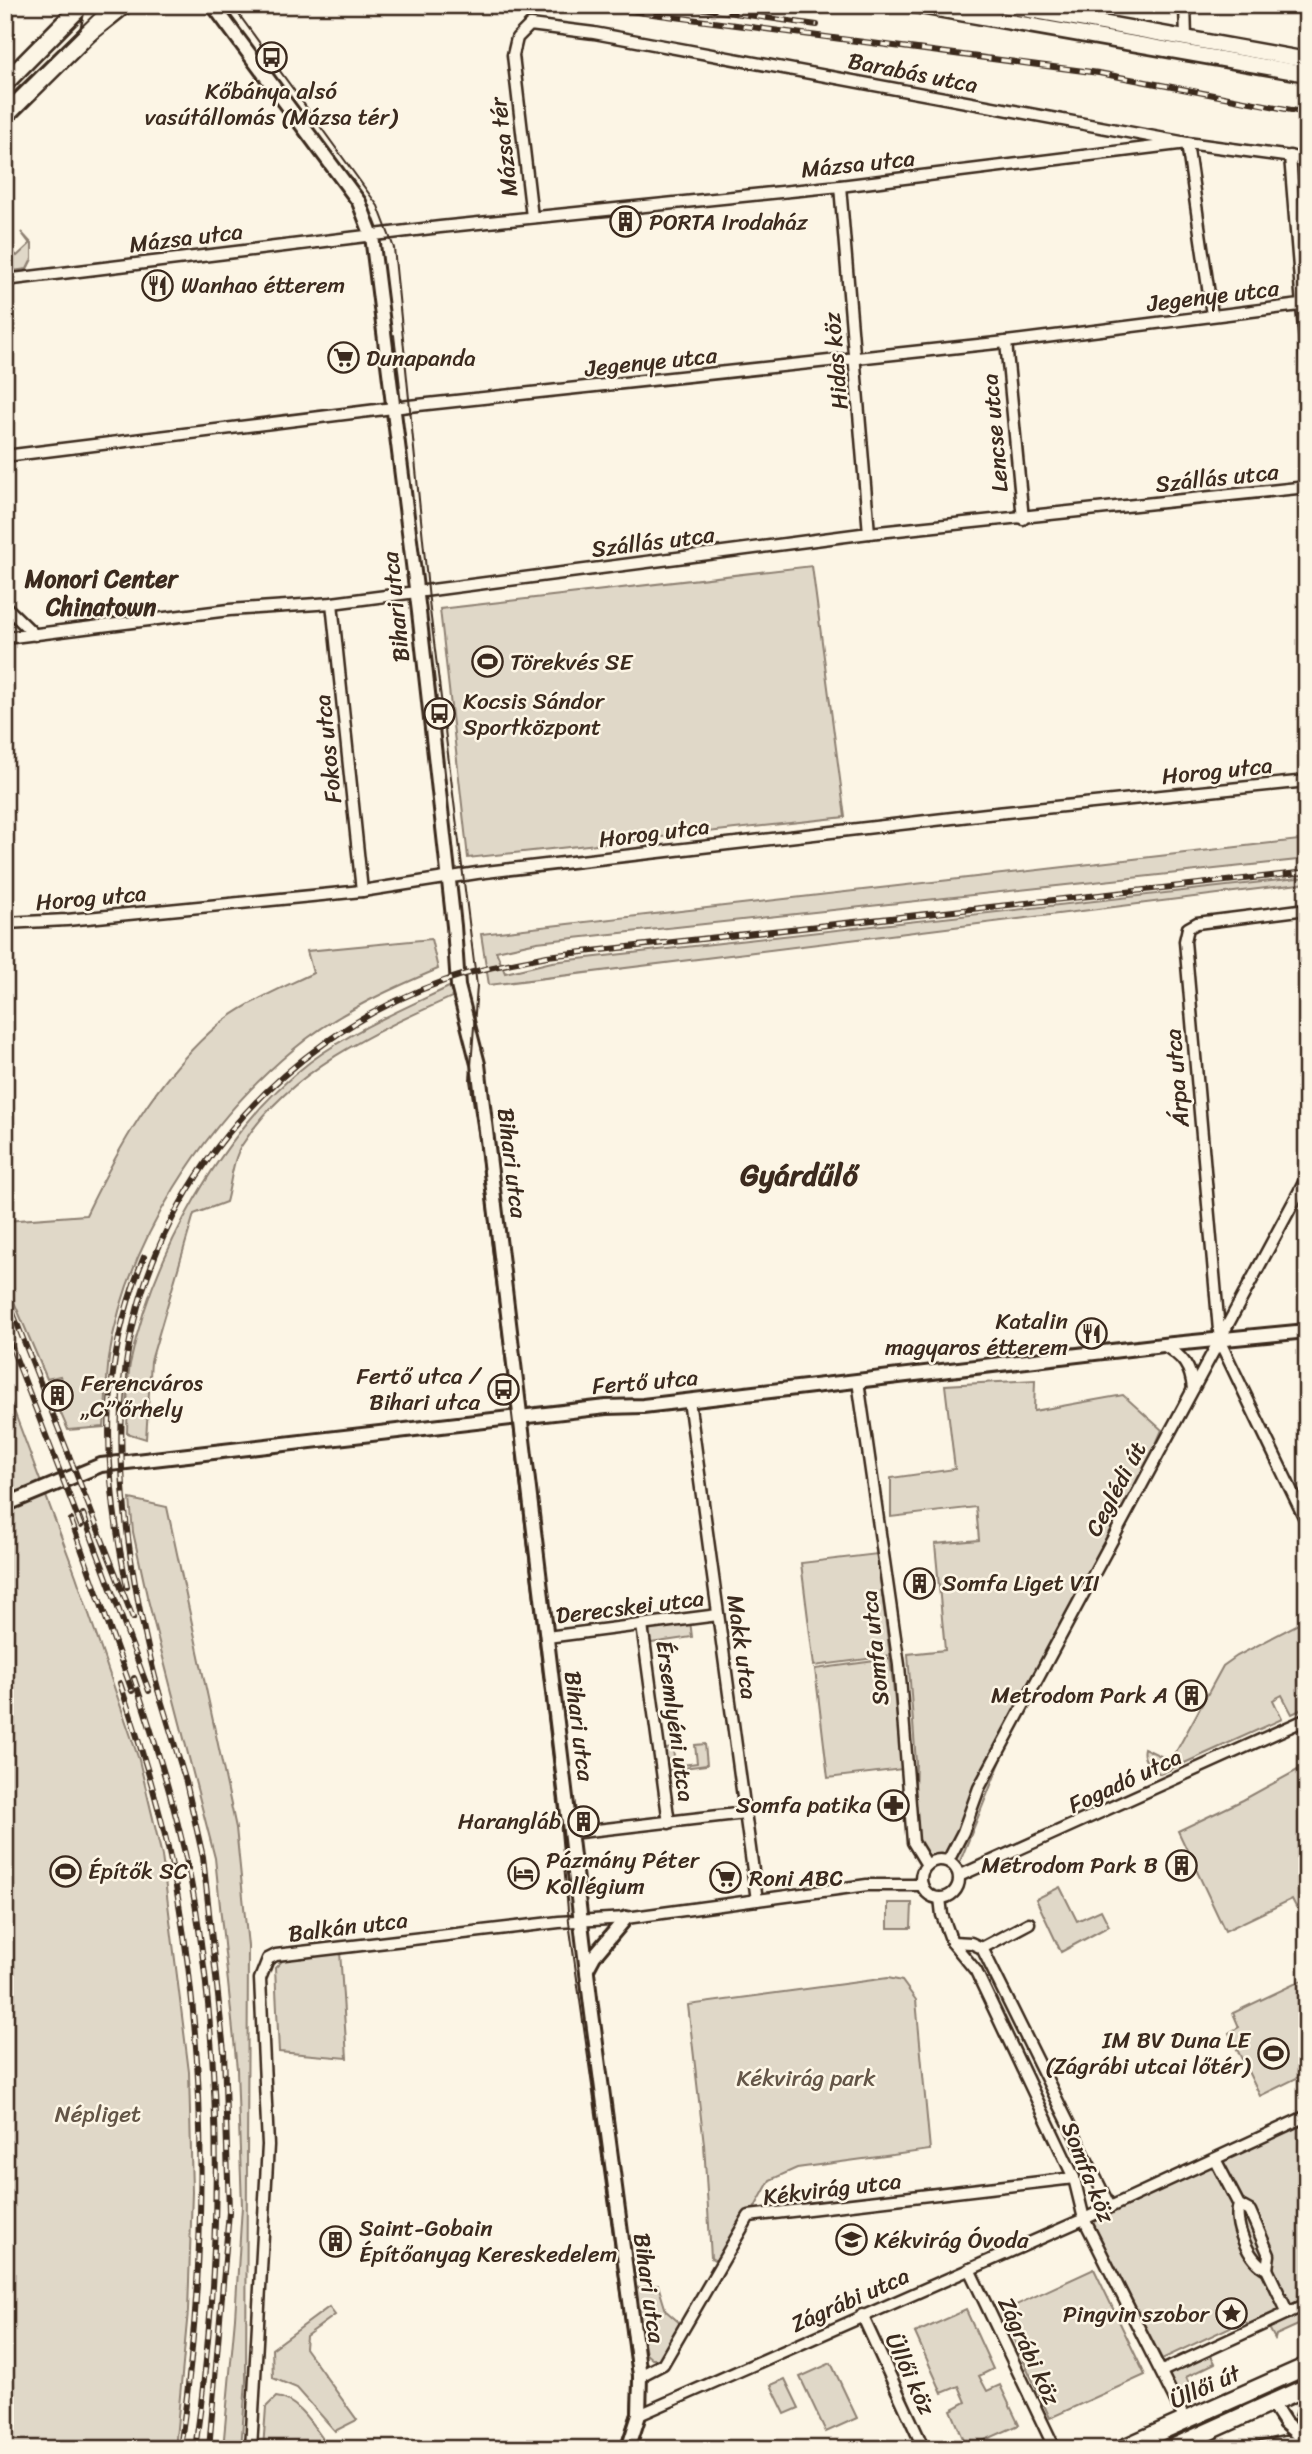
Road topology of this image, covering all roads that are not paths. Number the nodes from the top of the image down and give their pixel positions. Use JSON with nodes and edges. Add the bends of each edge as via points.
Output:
{"nodes":[{"id":1,"x":64,"y":5,"type":"edge"},
{"id":2,"x":82,"y":5,"type":"edge"},
{"id":3,"x":95,"y":5,"type":"edge"},
{"id":4,"x":124,"y":5,"type":"edge"},
{"id":5,"x":212,"y":5,"type":"edge"},
{"id":6,"x":914,"y":5,"type":"edge"},
{"id":7,"x":1002,"y":5,"type":"edge"},
{"id":8,"x":1185,"y":5,"type":"edge"},
{"id":9,"x":63,"y":25,"type":"junction"},
{"id":10,"x":89,"y":33,"type":"junction"},
{"id":11,"x":517,"y":38,"type":"joint"},
{"id":12,"x":1185,"y":45,"type":"junction"},
{"id":13,"x":1307,"y":60,"type":"edge"},
{"id":14,"x":1307,"y":74,"type":"edge"},
{"id":15,"x":5,"y":83,"type":"edge"},
{"id":16,"x":5,"y":116,"type":"edge"},
{"id":17,"x":1122,"y":131,"type":"junction"},
{"id":18,"x":1187,"y":144,"type":"junction"},
{"id":19,"x":1124,"y":152,"type":"junction"},
{"id":20,"x":1290,"y":156,"type":"junction"},
{"id":21,"x":1307,"y":159,"type":"edge"},
{"id":22,"x":840,"y":186,"type":"junction"},
{"id":23,"x":532,"y":217,"type":"junction"},
{"id":24,"x":372,"y":236,"type":"junction"},
{"id":25,"x":5,"y":279,"type":"edge"},
{"id":26,"x":1300,"y":305,"type":"junction"},
{"id":27,"x":1212,"y":315,"type":"junction"},
{"id":28,"x":1006,"y":342,"type":"junction"},
{"id":29,"x":856,"y":359,"type":"junction"},
{"id":30,"x":1307,"y":368,"type":"edge"},
{"id":31,"x":394,"y":408,"type":"junction"},
{"id":32,"x":5,"y":456,"type":"edge"},
{"id":33,"x":1307,"y":488,"type":"edge"},
{"id":34,"x":1023,"y":519,"type":"junction"},
{"id":35,"x":869,"y":533,"type":"junction"},
{"id":36,"x":415,"y":590,"type":"junction"},
{"id":37,"x":332,"y":603,"type":"junction"},
{"id":38,"x":5,"y":606,"type":"edge"},
{"id":39,"x":35,"y":635,"type":"junction"},
{"id":40,"x":5,"y":638,"type":"edge"},
{"id":41,"x":1307,"y":781,"type":"edge"},
{"id":42,"x":448,"y":876,"type":"junction"},
{"id":43,"x":362,"y":891,"type":"junction"},
{"id":44,"x":1307,"y":909,"type":"edge"},
{"id":45,"x":5,"y":923,"type":"edge"},
{"id":46,"x":1307,"y":1177,"type":"edge"},
{"id":47,"x":1307,"y":1331,"type":"edge"},
{"id":48,"x":1220,"y":1342,"type":"junction"},
{"id":49,"x":1163,"y":1345,"type":"junction"},
{"id":50,"x":858,"y":1381,"type":"junction"},
{"id":51,"x":1193,"y":1389,"type":"junction"},
{"id":52,"x":689,"y":1400,"type":"junction"},
{"id":53,"x":522,"y":1417,"type":"junction"},
{"id":54,"x":5,"y":1505,"type":"edge"},
{"id":55,"x":1307,"y":1523,"type":"edge"},
{"id":56,"x":718,"y":1615,"type":"junction"},
{"id":57,"x":642,"y":1625,"type":"junction"},
{"id":58,"x":547,"y":1637,"type":"junction"},
{"id":59,"x":1307,"y":1719,"type":"edge"},
{"id":60,"x":745,"y":1813,"type":"junction"},
{"id":61,"x":669,"y":1823,"type":"junction"},
{"id":62,"x":571,"y":1833,"type":"junction"},
{"id":63,"x":948,"y":1861,"type":"junction"},
{"id":64,"x":927,"y":1865,"type":"junction"},
{"id":65,"x":959,"y":1876,"type":"junction"},
{"id":66,"x":922,"y":1885,"type":"junction"},
{"id":67,"x":940,"y":1898,"type":"junction"},
{"id":68,"x":757,"y":1900,"type":"junction"},
{"id":69,"x":626,"y":1918,"type":"junction"},
{"id":70,"x":581,"y":1920,"type":"junction"},
{"id":71,"x":1029,"y":1923,"type":"dead end"},
{"id":72,"x":952,"y":1942,"type":"junction"},
{"id":73,"x":982,"y":1948,"type":"junction"},
{"id":74,"x":587,"y":1970,"type":"junction"},
{"id":75,"x":1307,"y":2116,"type":"edge"},
{"id":76,"x":1215,"y":2159,"type":"junction"},
{"id":77,"x":1073,"y":2178,"type":"junction"},
{"id":78,"x":1238,"y":2205,"type":"junction"},
{"id":79,"x":1110,"y":2207,"type":"junction"},
{"id":80,"x":1084,"y":2219,"type":"junction"},
{"id":81,"x":969,"y":2269,"type":"junction"},
{"id":82,"x":1267,"y":2269,"type":"junction"},
{"id":83,"x":1307,"y":2304,"type":"edge"},
{"id":84,"x":1288,"y":2313,"type":"junction"},
{"id":85,"x":862,"y":2315,"type":"junction"},
{"id":86,"x":1307,"y":2366,"type":"edge"},
{"id":87,"x":1162,"y":2371,"type":"junction"},
{"id":88,"x":640,"y":2376,"type":"junction"},
{"id":89,"x":1283,"y":2377,"type":"junction"},
{"id":90,"x":1307,"y":2387,"type":"edge"},
{"id":91,"x":1255,"y":2390,"type":"junction"},
{"id":92,"x":1272,"y":2403,"type":"junction"},
{"id":93,"x":1307,"y":2407,"type":"edge"},
{"id":94,"x":639,"y":2415,"type":"junction"},
{"id":95,"x":1185,"y":2420,"type":"junction"},
{"id":96,"x":1307,"y":2436,"type":"edge"},
{"id":97,"x":1307,"y":2442,"type":"edge"},
{"id":98,"x":251,"y":2449,"type":"edge"},
{"id":99,"x":628,"y":2449,"type":"edge"},
{"id":100,"x":924,"y":2449,"type":"edge"},
{"id":101,"x":1055,"y":2449,"type":"edge"},
{"id":102,"x":1121,"y":2449,"type":"edge"},
{"id":103,"x":1170,"y":2449,"type":"edge"},
{"id":104,"x":1253,"y":2449,"type":"edge"}],
"edges":[{"from":1,"to":9,"type":"main road"},
{"from":2,"to":9,"type":"main road"},
{"from":3,"to":10,"type":"main road"},
{"from":4,"to":10,"type":"main road"},
{"from":5,"to":24,"type":"street","name":"Bihari utca","via":[[359,202]]},
{"from":6,"to":12,"type":"main road"},
{"from":7,"to":12,"type":"main road"},
{"from":8,"to":12,"type":"street"},
{"from":9,"to":15,"type":"main road"},
{"from":10,"to":16,"type":"main road"},
{"from":11,"to":17,"type":"street","name":"Barabás utca","via":[[530,25],[594,33]]},
{"from":11,"to":23,"type":"street","name":"Mázsa tér","via":[[513,55]]},
{"from":12,"to":13,"type":"main road"},
{"from":12,"to":14,"type":"main road"},
{"from":17,"to":18,"type":"street","name":"Barabás utca"},
{"from":17,"to":19,"type":"street"},
{"from":18,"to":19,"type":"street","name":"Mázsa utca"},
{"from":18,"to":20,"type":"street","name":"Barabás utca"},
{"from":18,"to":27,"type":"street"},
{"from":19,"to":22,"type":"street","name":"Mázsa utca"},
{"from":20,"to":21,"type":"street","name":"Barabás utca"},
{"from":20,"to":26,"type":"street"},
{"from":22,"to":23,"type":"street","name":"Mázsa utca"},
{"from":22,"to":29,"type":"street","name":"Hidas köz"},
{"from":23,"to":24,"type":"street","name":"Mázsa tér"},
{"from":24,"to":25,"type":"street","name":"Mázsa utca"},
{"from":24,"to":31,"type":"street","name":"Bihari utca"},
{"from":26,"to":27,"type":"street","name":"Jegenye utca"},
{"from":26,"to":30,"type":"street"},
{"from":27,"to":28,"type":"street","name":"Jegenye utca"},
{"from":28,"to":29,"type":"street","name":"Jegenye utca"},
{"from":28,"to":34,"type":"street","name":"Lencse utca"},
{"from":29,"to":31,"type":"street","name":"Jegenye utca"},
{"from":29,"to":35,"type":"street","name":"Hidas köz"},
{"from":31,"to":32,"type":"street","name":"Jegenye utca"},
{"from":31,"to":36,"type":"street","name":"Bihari utca"},
{"from":33,"to":34,"type":"street","name":"Szállás utca"},
{"from":34,"to":35,"type":"street","name":"Szállás utca"},
{"from":35,"to":36,"type":"street","name":"Szállás utca"},
{"from":36,"to":37,"type":"street","name":"Szállás utca"},
{"from":36,"to":42,"type":"street","name":"Bihari utca"},
{"from":37,"to":39,"type":"street","name":"Szállás utca","via":[[229,610]]},
{"from":37,"to":43,"type":"street","name":"Fokos utca"},
{"from":38,"to":39,"type":"street"},
{"from":39,"to":40,"type":"street","name":"Szállás utca"},
{"from":41,"to":42,"type":"street","name":"Horog utca"},
{"from":42,"to":43,"type":"street","name":"Horog utca"},
{"from":42,"to":53,"type":"street","name":"Bihari utca","via":[[458,986],[478,1064]]},
{"from":43,"to":45,"type":"street","name":"Horog utca"},
{"from":44,"to":48,"type":"street","name":"Árpa utca","via":[[1197,923],[1188,928],[1185,942]]},
{"from":46,"to":48,"type":"street","name":"Ceglédi út"},
{"from":47,"to":48,"type":"street","name":"Fertő utca"},
{"from":48,"to":49,"type":"street","name":"Fertő utca"},
{"from":48,"to":51,"type":"street","name":"Ceglédi út"},
{"from":48,"to":55,"type":"street"},
{"from":49,"to":50,"type":"street","name":"Fertő utca"},
{"from":49,"to":51,"type":"street","via":[[1183,1359]]},
{"from":50,"to":52,"type":"street","name":"Fertő utca"},
{"from":50,"to":64,"type":"street","name":"Somfa utca","via":[[899,1665],[913,1842]]},
{"from":51,"to":63,"type":"street","name":"Ceglédi út","via":[[979,1788]]},
{"from":52,"to":53,"type":"street","name":"Fertő utca"},
{"from":52,"to":56,"type":"street","name":"Makk utca"},
{"from":53,"to":54,"type":"street","name":"Fertő utca","via":[[101,1465]]},
{"from":53,"to":58,"type":"street","name":"Bihari utca"},
{"from":56,"to":57,"type":"street","name":"Derecskei utca"},
{"from":56,"to":60,"type":"street","name":"Makk utca"},
{"from":57,"to":58,"type":"street","name":"Derecskei utca"},
{"from":57,"to":61,"type":"street","name":"Érsemlyéni utca"},
{"from":58,"to":62,"type":"street","name":"Bihari utca"},
{"from":59,"to":65,"type":"street","name":"Fogadó utca"},
{"from":60,"to":61,"type":"street"},
{"from":60,"to":68,"type":"street","name":"Makk utca"},
{"from":61,"to":62,"type":"street"},
{"from":62,"to":70,"type":"street","name":"Bihari utca"},
{"from":63,"to":64,"type":"street"},
{"from":63,"to":65,"type":"street"},
{"from":64,"to":66,"type":"street"},
{"from":65,"to":67,"type":"street","via":[[956,1890]]},
{"from":66,"to":67,"type":"street"},
{"from":66,"to":68,"type":"street","name":"Balkán utca","via":[[866,1885]]},
{"from":67,"to":72,"type":"street","name":"Somfa köz"},
{"from":68,"to":69,"type":"street","name":"Balkán utca"},
{"from":69,"to":70,"type":"street","name":"Balkán utca"},
{"from":69,"to":74,"type":"street"},
{"from":70,"to":74,"type":"street","name":"Bihari utca"},
{"from":70,"to":98,"type":"street","name":"Balkán utca","via":[[276,1955],[264,1964],[260,1979],[268,2145]]},
{"from":71,"to":73,"type":"street"},
{"from":72,"to":73,"type":"street","via":[[971,1942]]},
{"from":72,"to":77,"type":"street","name":"Somfa köz","via":[[976,1971]]},
{"from":73,"to":79,"type":"street","name":"Somfa köz"},
{"from":74,"to":88,"type":"street","name":"Bihari utca"},
{"from":75,"to":76,"type":"street","name":"Zágrábi utca"},
{"from":76,"to":78,"type":"street"},
{"from":76,"to":79,"type":"street","name":"Zágrábi utca"},
{"from":77,"to":80,"type":"street","name":"Somfa köz"},
{"from":77,"to":88,"type":"street","name":"Kékvirág utca","via":[[749,2216],[663,2364]]},
{"from":78,"to":82,"type":"street","via":[[1236,2218],[1255,2262]]},
{"from":78,"to":82,"type":"street","via":[[1250,2211],[1261,2234],[1269,2255]]},
{"from":79,"to":80,"type":"street","name":"Zágrábi utca"},
{"from":80,"to":81,"type":"street","name":"Zágrábi utca"},
{"from":80,"to":87,"type":"street","name":"Somfa köz"},
{"from":81,"to":85,"type":"street","name":"Zágrábi utca"},
{"from":81,"to":101,"type":"street","name":"Zágrábi köz"},
{"from":82,"to":84,"type":"street"},
{"from":83,"to":84,"type":"street"},
{"from":84,"to":87,"type":"street"},
{"from":85,"to":94,"type":"street","name":"Zágrábi utca"},
{"from":85,"to":100,"type":"street","name":"Üllői köz"},
{"from":86,"to":89,"type":"main road","name":"Üllői út"},
{"from":87,"to":95,"type":"street","name":"Somfa köz"},
{"from":88,"to":94,"type":"street"},
{"from":89,"to":91,"type":"main road","name":"Üllői út"},
{"from":89,"to":92,"type":"main road"},
{"from":90,"to":92,"type":"main road","name":"Üllői út"},
{"from":91,"to":92,"type":"main road"},
{"from":91,"to":95,"type":"main road","name":"Üllői út"},
{"from":92,"to":97,"type":"street","via":[[1285,2423]]},
{"from":92,"to":103,"type":"main road","name":"Üllői út"},
{"from":93,"to":96,"type":"main road"},
{"from":94,"to":99,"type":"street"},
{"from":95,"to":102,"type":"main road","name":"Üllői út"},
{"from":97,"to":104,"type":"street"}]}
